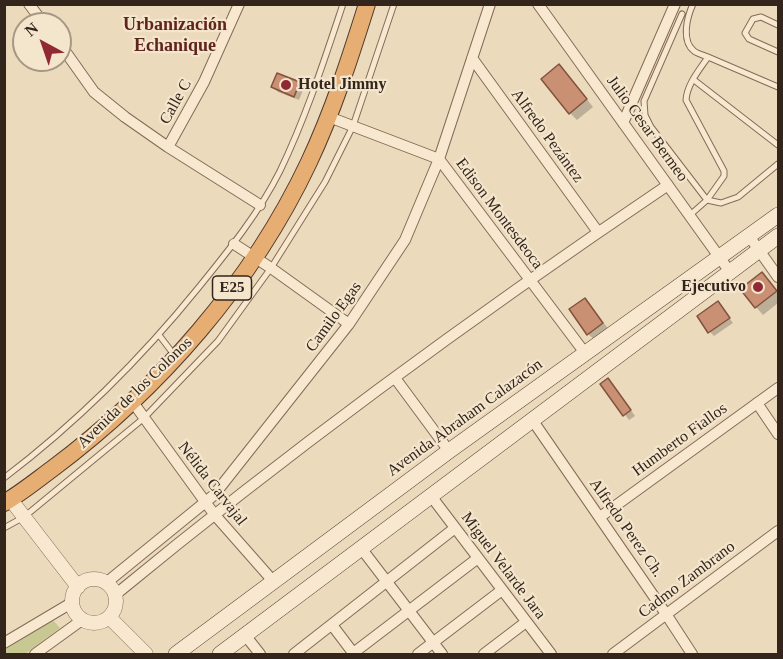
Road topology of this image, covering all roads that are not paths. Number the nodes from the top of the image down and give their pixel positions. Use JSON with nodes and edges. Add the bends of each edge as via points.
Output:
{"nodes":[{"id":1,"x":239,"y":4,"type":"edge"},
{"id":2,"x":343,"y":4,"type":"edge"},
{"id":3,"x":367,"y":4,"type":"edge"},
{"id":4,"x":394,"y":4,"type":"edge"},
{"id":5,"x":490,"y":4,"type":"edge"},
{"id":6,"x":538,"y":4,"type":"edge"},
{"id":7,"x":693,"y":4,"type":"edge"},
{"id":8,"x":679,"y":11,"type":"edge"},
{"id":9,"x":778,"y":25,"type":"edge"},
{"id":10,"x":778,"y":52,"type":"edge"},
{"id":11,"x":708,"y":57,"type":"junction"},
{"id":12,"x":472,"y":58,"type":"junction"},
{"id":13,"x":72,"y":61,"type":"edge"},
{"id":14,"x":694,"y":80,"type":"junction"},
{"id":15,"x":778,"y":87,"type":"edge"},
{"id":16,"x":329,"y":117,"type":"junction"},
{"id":17,"x":623,"y":123,"type":"junction"},
{"id":18,"x":354,"y":126,"type":"junction"},
{"id":19,"x":778,"y":145,"type":"edge"},
{"id":20,"x":168,"y":147,"type":"junction"},
{"id":21,"x":439,"y":159,"type":"junction"},
{"id":22,"x":778,"y":164,"type":"edge"},
{"id":23,"x":668,"y":184,"type":"junction"},
{"id":24,"x":707,"y":200,"type":"junction"},
{"id":25,"x":260,"y":206,"type":"junction"},
{"id":26,"x":690,"y":215,"type":"junction"},
{"id":27,"x":778,"y":215,"type":"edge"},
{"id":28,"x":598,"y":232,"type":"junction"},
{"id":29,"x":749,"y":236,"type":"junction"},
{"id":30,"x":778,"y":236,"type":"edge"},
{"id":31,"x":234,"y":244,"type":"junction"},
{"id":32,"x":759,"y":250,"type":"junction"},
{"id":33,"x":719,"y":256,"type":"junction"},
{"id":34,"x":253,"y":258,"type":"junction"},
{"id":35,"x":271,"y":268,"type":"junction"},
{"id":36,"x":730,"y":272,"type":"junction"},
{"id":37,"x":778,"y":277,"type":"edge"},
{"id":38,"x":530,"y":280,"type":"junction"},
{"id":39,"x":349,"y":324,"type":"junction"},
{"id":40,"x":159,"y":335,"type":"junction"},
{"id":41,"x":585,"y":353,"type":"junction"},
{"id":42,"x":176,"y":357,"type":"junction"},
{"id":43,"x":395,"y":378,"type":"junction"},
{"id":44,"x":778,"y":388,"type":"edge"},
{"id":45,"x":132,"y":401,"type":"junction"},
{"id":46,"x":757,"y":403,"type":"junction"},
{"id":47,"x":144,"y":418,"type":"junction"},
{"id":48,"x":533,"y":421,"type":"junction"},
{"id":49,"x":778,"y":434,"type":"edge"},
{"id":50,"x":449,"y":451,"type":"junction"},
{"id":51,"x":4,"y":478,"type":"edge"},
{"id":52,"x":431,"y":496,"type":"junction"},
{"id":53,"x":7,"y":498,"type":"edge"},
{"id":54,"x":206,"y":503,"type":"junction"},
{"id":55,"x":214,"y":514,"type":"junction"},
{"id":56,"x":24,"y":517,"type":"junction"},
{"id":57,"x":600,"y":517,"type":"junction"},
{"id":58,"x":4,"y":528,"type":"edge"},
{"id":59,"x":455,"y":528,"type":"junction"},
{"id":60,"x":778,"y":531,"type":"edge"},
{"id":61,"x":361,"y":548,"type":"junction"},
{"id":62,"x":478,"y":558,"type":"junction"},
{"id":63,"x":273,"y":581,"type":"junction"},
{"id":64,"x":387,"y":582,"type":"junction"},
{"id":65,"x":106,"y":583,"type":"junction"},
{"id":66,"x":78,"y":587,"type":"junction"},
{"id":67,"x":502,"y":590,"type":"junction"},
{"id":68,"x":115,"y":595,"type":"junction"},
{"id":69,"x":73,"y":602,"type":"junction"},
{"id":70,"x":409,"y":611,"type":"junction"},
{"id":71,"x":666,"y":614,"type":"junction"},
{"id":72,"x":109,"y":617,"type":"junction"},
{"id":73,"x":82,"y":620,"type":"junction"},
{"id":74,"x":526,"y":622,"type":"junction"},
{"id":75,"x":332,"y":625,"type":"junction"},
{"id":76,"x":245,"y":635,"type":"junction"},
{"id":77,"x":4,"y":643,"type":"edge"},
{"id":78,"x":433,"y":643,"type":"junction"},
{"id":79,"x":546,"y":653,"type":"edge"},
{"id":80,"x":35,"y":654,"type":"edge"},
{"id":81,"x":146,"y":654,"type":"edge"},
{"id":82,"x":176,"y":654,"type":"edge"},
{"id":83,"x":220,"y":654,"type":"edge"},
{"id":84,"x":260,"y":654,"type":"edge"},
{"id":85,"x":294,"y":654,"type":"edge"},
{"id":86,"x":353,"y":654,"type":"edge"},
{"id":87,"x":418,"y":654,"type":"edge"},
{"id":88,"x":442,"y":654,"type":"edge"},
{"id":89,"x":484,"y":654,"type":"edge"},
{"id":90,"x":613,"y":654,"type":"edge"},
{"id":91,"x":692,"y":654,"type":"edge"}],
"edges":[{"from":1,"to":20,"type":"street","name":"Calle C","via":[[204,82]]},
{"from":2,"to":25,"type":"lane","via":[[307,110]]},
{"from":3,"to":16,"type":"highway","name":"Avenida de los Colonos","number":"E25"},
{"from":4,"to":18,"type":"lane"},
{"from":5,"to":12,"type":"street","name":"Camilo Egas"},
{"from":6,"to":17,"type":"street","name":"Julio Cesar Bermeo"},
{"from":7,"to":8,"type":"lane"},
{"from":8,"to":11,"type":"lane","via":[[692,50]]},
{"from":8,"to":17,"type":"street"},
{"from":8,"to":24,"type":"lane","via":[[644,101],[645,115]]},
{"from":9,"to":10,"type":"lane","via":[[761,17],[753,20],[745,33],[749,39]]},
{"from":11,"to":14,"type":"lane"},
{"from":11,"to":15,"type":"lane"},
{"from":12,"to":21,"type":"street","name":"Camilo Egas"},
{"from":12,"to":28,"type":"street","name":"Alfredo Pezántez"},
{"from":13,"to":20,"type":"street","via":[[94,92]]},
{"from":14,"to":19,"type":"lane"},
{"from":14,"to":24,"type":"lane","via":[[686,94],[688,105],[724,171]]},
{"from":16,"to":18,"type":"street","name":"Edison Montesdeoca"},
{"from":16,"to":34,"type":"highway","name":"Avenida de los Colonos","number":"E25","via":[[303,173]]},
{"from":17,"to":23,"type":"street","name":"Julio Cesar Bermeo"},
{"from":18,"to":21,"type":"street","name":"Edison Montesdeoca"},
{"from":18,"to":35,"type":"lane","via":[[325,182]]},
{"from":20,"to":25,"type":"street","name":"Calle C"},
{"from":21,"to":38,"type":"street","name":"Edison Montesdeoca"},
{"from":21,"to":39,"type":"street","name":"Camilo Egas","via":[[405,240]]},
{"from":22,"to":24,"type":"lane","via":[[738,197],[721,203]]},
{"from":23,"to":26,"type":"street","name":"Julio Cesar Bermeo"},
{"from":23,"to":28,"type":"street"},
{"from":24,"to":26,"type":"lane"},
{"from":25,"to":31,"type":"lane"},
{"from":26,"to":33,"type":"street","name":"Julio Cesar Bermeo"},
{"from":27,"to":29,"type":"main road","name":"Avenida Abraham Calazacón"},
{"from":28,"to":38,"type":"street"},
{"from":29,"to":32,"type":"street"},
{"from":29,"to":33,"type":"main road","name":"Avenida Abraham Calazacón"},
{"from":30,"to":32,"type":"main road"},
{"from":31,"to":34,"type":"street"},
{"from":31,"to":40,"type":"lane"},
{"from":32,"to":36,"type":"main road"},
{"from":32,"to":37,"type":"street"},
{"from":33,"to":36,"type":"street","name":"Julio Cesar Bermeo"},
{"from":33,"to":41,"type":"main road","name":"Avenida Abraham Calazacón"},
{"from":34,"to":35,"type":"street"},
{"from":34,"to":42,"type":"highway","name":"Avenida de los Colonos","number":"E25"},
{"from":35,"to":39,"type":"street"},
{"from":35,"to":47,"type":"lane","via":[[218,341]]},
{"from":36,"to":48,"type":"main road"},
{"from":38,"to":41,"type":"street","name":"Edison Montesdeoca"},
{"from":38,"to":43,"type":"street"},
{"from":39,"to":54,"type":"street","name":"Camilo Egas"},
{"from":40,"to":42,"type":"lane"},
{"from":40,"to":51,"type":"lane","via":[[51,442]]},
{"from":41,"to":50,"type":"main road","name":"Avenida Abraham Calazacón"},
{"from":42,"to":45,"type":"highway","name":"Avenida de los Colonos","number":"E25"},
{"from":43,"to":50,"type":"street"},
{"from":43,"to":55,"type":"street"},
{"from":44,"to":46,"type":"street","name":"Humberto Fiallos"},
{"from":45,"to":47,"type":"street","name":"Nélida Carvajal"},
{"from":45,"to":53,"type":"highway","name":"Avenida de los Colonos","number":"E25","via":[[103,429]]},
{"from":46,"to":49,"type":"street"},
{"from":46,"to":57,"type":"street","name":"Humberto Fiallos"},
{"from":47,"to":54,"type":"street","name":"Nélida Carvajal"},
{"from":47,"to":56,"type":"lane"},
{"from":48,"to":52,"type":"main road"},
{"from":48,"to":57,"type":"street","name":"Alfredo Perez Ch."},
{"from":50,"to":63,"type":"main road","name":"Avenida Abraham Calazacón"},
{"from":52,"to":59,"type":"street","name":"Miguel Velarde Jara"},
{"from":52,"to":61,"type":"main road"},
{"from":53,"to":56,"type":"street"},
{"from":54,"to":55,"type":"street","name":"Nélida Carvajal"},
{"from":54,"to":65,"type":"street","name":"Camilo Egas"},
{"from":55,"to":63,"type":"street","name":"Nélida Carvajal"},
{"from":55,"to":68,"type":"street"},
{"from":56,"to":58,"type":"lane"},
{"from":56,"to":66,"type":"street"},
{"from":57,"to":71,"type":"street","name":"Alfredo Perez Ch."},
{"from":59,"to":62,"type":"street","name":"Miguel Velarde Jara"},
{"from":59,"to":64,"type":"street"},
{"from":60,"to":71,"type":"street","name":"Cadmo Zambrano"},
{"from":61,"to":64,"type":"street"},
{"from":61,"to":76,"type":"main road"},
{"from":62,"to":67,"type":"street","name":"Miguel Velarde Jara"},
{"from":62,"to":70,"type":"street"},
{"from":63,"to":82,"type":"main road","name":"Avenida Abraham Calazacón"},
{"from":64,"to":70,"type":"street"},
{"from":64,"to":75,"type":"street"},
{"from":65,"to":66,"type":"street","via":[[94,579]]},
{"from":65,"to":68,"type":"street"},
{"from":66,"to":69,"type":"street"},
{"from":67,"to":74,"type":"street","name":"Miguel Velarde Jara"},
{"from":67,"to":78,"type":"street"},
{"from":68,"to":72,"type":"street","via":[[115,607]]},
{"from":69,"to":73,"type":"street"},
{"from":69,"to":77,"type":"street"},
{"from":70,"to":78,"type":"street"},
{"from":70,"to":86,"type":"street"},
{"from":71,"to":90,"type":"street","name":"Cadmo Zambrano"},
{"from":71,"to":91,"type":"street","name":"Alfredo Perez Ch."},
{"from":72,"to":73,"type":"street","via":[[96,623]]},
{"from":72,"to":81,"type":"street"},
{"from":73,"to":80,"type":"street"},
{"from":74,"to":79,"type":"street","name":"Miguel Velarde Jara"},
{"from":74,"to":89,"type":"street"},
{"from":75,"to":85,"type":"street"},
{"from":75,"to":86,"type":"street"},
{"from":76,"to":83,"type":"main road"},
{"from":76,"to":84,"type":"street"},
{"from":78,"to":87,"type":"street"},
{"from":78,"to":88,"type":"street"}]}
